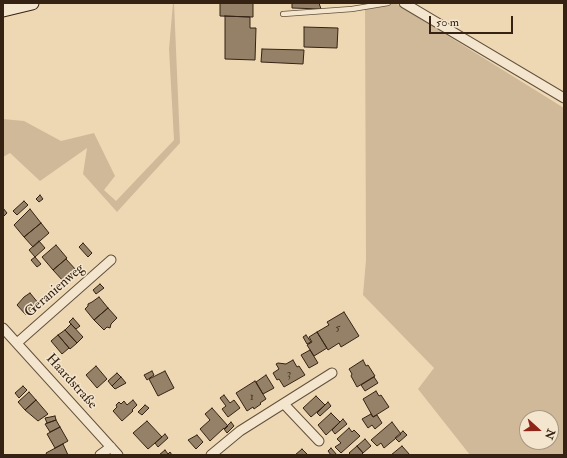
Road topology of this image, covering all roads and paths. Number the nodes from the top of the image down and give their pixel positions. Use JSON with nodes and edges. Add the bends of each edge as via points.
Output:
{"nodes":[{"id":1,"x":32,"y":3,"type":"edge"},
{"id":2,"x":388,"y":3,"type":"edge"},
{"id":3,"x":404,"y":3,"type":"edge"},
{"id":4,"x":3,"y":10,"type":"edge"},
{"id":5,"x":283,"y":14,"type":"dead end"},
{"id":6,"x":564,"y":98,"type":"edge"},
{"id":7,"x":111,"y":260,"type":"dead end"},
{"id":8,"x":3,"y":328,"type":"edge"},
{"id":9,"x":17,"y":343,"type":"junction"},
{"id":10,"x":332,"y":373,"type":"dead end"},
{"id":11,"x":284,"y":404,"type":"junction"},
{"id":12,"x":319,"y":441,"type":"dead end"},
{"id":13,"x":111,"y":447,"type":"junction"},
{"id":14,"x":100,"y":455,"type":"edge"},
{"id":15,"x":118,"y":455,"type":"edge"},
{"id":16,"x":211,"y":455,"type":"edge"}],
"edges":[{"from":1,"to":4,"type":"main road"},
{"from":2,"to":5,"type":"lane","via":[[352,10]]},
{"from":3,"to":6,"type":"street"},
{"from":7,"to":9,"type":"street","name":"Geranienweg"},
{"from":8,"to":9,"type":"street","name":"Haardstraße"},
{"from":9,"to":13,"type":"street","name":"Haardstraße"},
{"from":10,"to":11,"type":"street"},
{"from":11,"to":12,"type":"street"},
{"from":11,"to":16,"type":"street","via":[[240,430]]},
{"from":13,"to":14,"type":"street"},
{"from":13,"to":15,"type":"street","name":"Haardstraße"}]}
